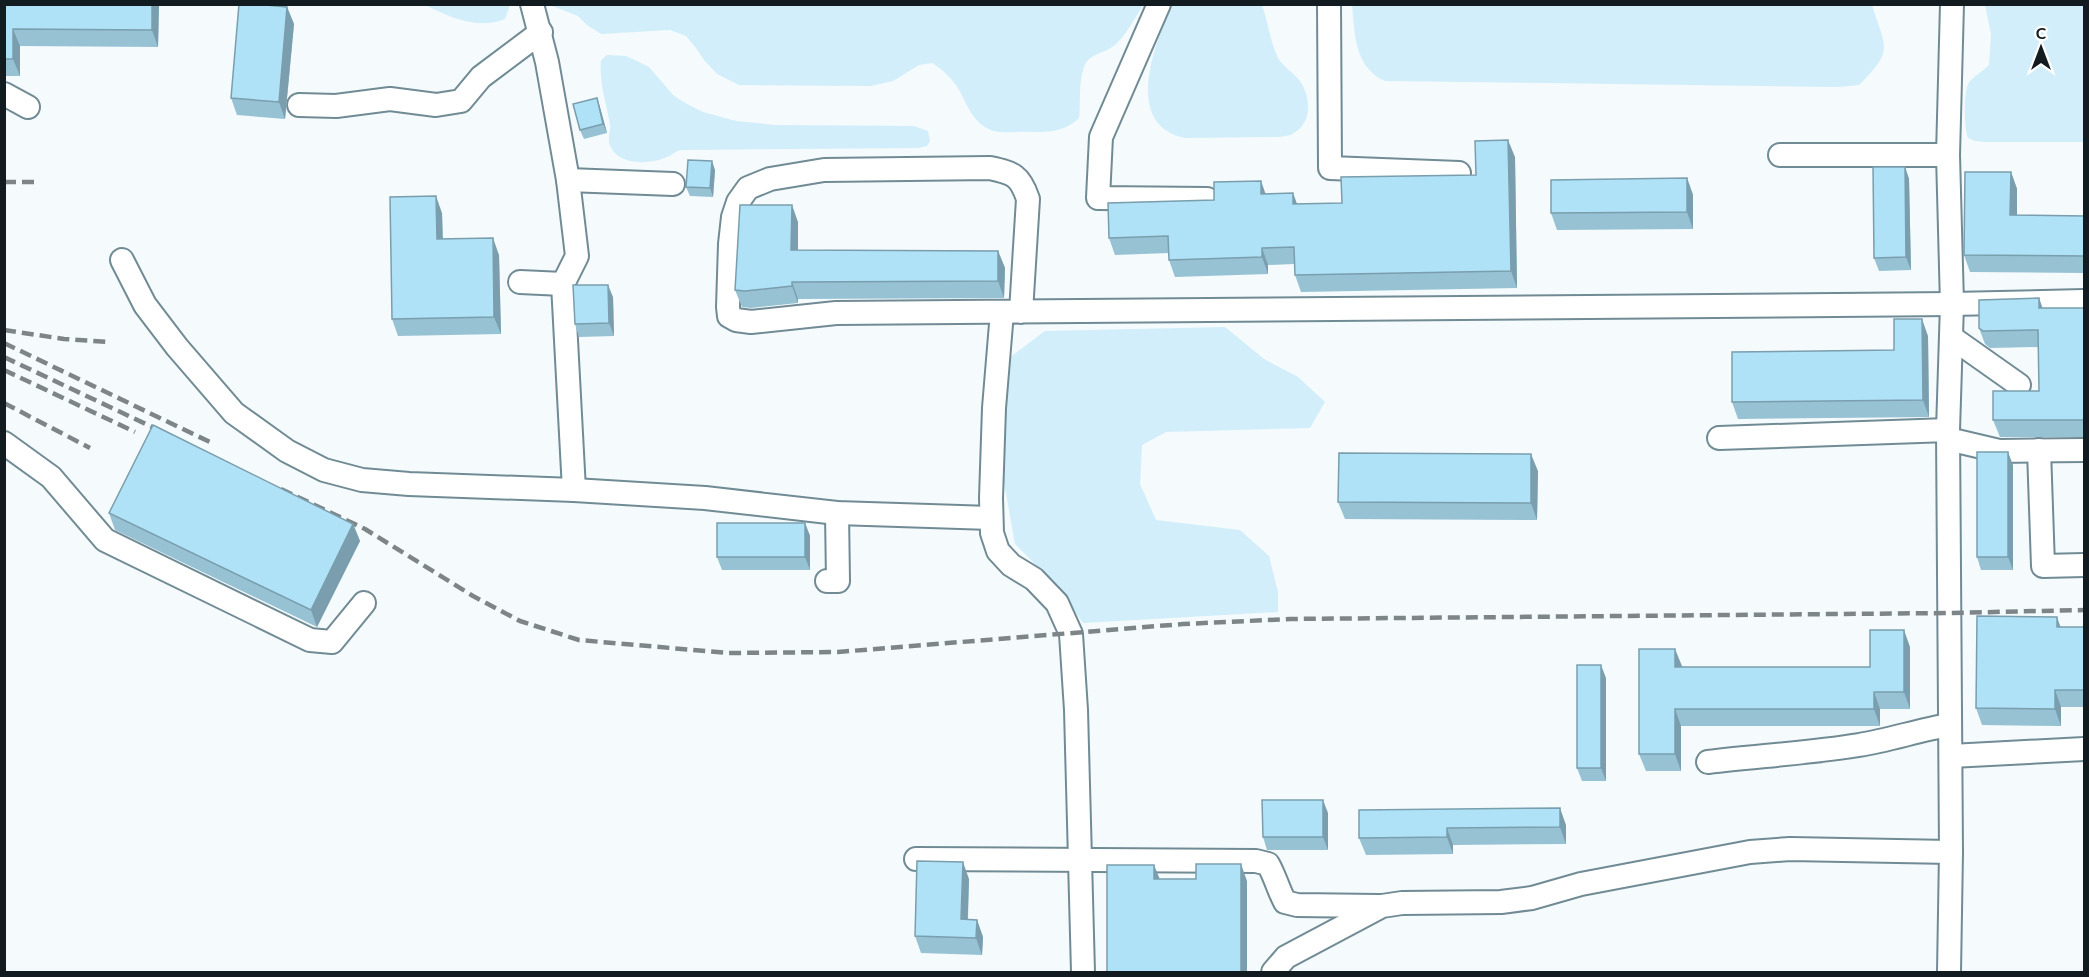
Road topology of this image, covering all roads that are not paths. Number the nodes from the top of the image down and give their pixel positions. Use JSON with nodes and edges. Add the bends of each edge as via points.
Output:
{"nodes":[{"id":1,"x":532,"y":4,"type":"edge"},
{"id":2,"x":1159,"y":4,"type":"edge"},
{"id":3,"x":1329,"y":4,"type":"edge"},
{"id":4,"x":1952,"y":4,"type":"edge"},
{"id":5,"x":541,"y":32,"type":"junction"},
{"id":6,"x":4,"y":94,"type":"edge"},
{"id":7,"x":299,"y":105,"type":"dead end"},
{"id":8,"x":28,"y":107,"type":"dead end"},
{"id":9,"x":1780,"y":155,"type":"dead end"},
{"id":10,"x":1948,"y":155,"type":"junction"},
{"id":11,"x":1460,"y":172,"type":"dead end"},
{"id":12,"x":568,"y":180,"type":"junction"},
{"id":13,"x":673,"y":184,"type":"dead end"},
{"id":14,"x":1207,"y":199,"type":"edge"},
{"id":15,"x":122,"y":260,"type":"dead end"},
{"id":16,"x":520,"y":282,"type":"dead end"},
{"id":17,"x":563,"y":284,"type":"junction"},
{"id":18,"x":2085,"y":301,"type":"edge"},
{"id":19,"x":1952,"y":303,"type":"junction"},
{"id":20,"x":1011,"y":312,"type":"junction"},
{"id":21,"x":1951,"y":337,"type":"junction"},
{"id":22,"x":2019,"y":385,"type":"dead end"},
{"id":23,"x":1948,"y":434,"type":"junction"},
{"id":24,"x":1719,"y":438,"type":"dead end"},
{"id":25,"x":4,"y":443,"type":"edge"},
{"id":26,"x":2039,"y":450,"type":"junction"},
{"id":27,"x":2085,"y":450,"type":"edge"},
{"id":28,"x":574,"y":490,"type":"junction"},
{"id":29,"x":837,"y":513,"type":"junction"},
{"id":30,"x":991,"y":518,"type":"junction"},
{"id":31,"x":2085,"y":565,"type":"edge"},
{"id":32,"x":827,"y":581,"type":"dead end"},
{"id":33,"x":364,"y":603,"type":"dead end"},
{"id":34,"x":1949,"y":725,"type":"junction"},
{"id":35,"x":2085,"y":749,"type":"edge"},
{"id":36,"x":1951,"y":756,"type":"junction"},
{"id":37,"x":1708,"y":762,"type":"dead end"},
{"id":38,"x":1951,"y":852,"type":"junction"},
{"id":39,"x":916,"y":859,"type":"edge"},
{"id":40,"x":1079,"y":859,"type":"junction"},
{"id":41,"x":1382,"y":906,"type":"junction"},
{"id":42,"x":1083,"y":972,"type":"edge"},
{"id":43,"x":1273,"y":972,"type":"edge"},
{"id":44,"x":1949,"y":972,"type":"edge"}],
"edges":[{"from":1,"to":5,"type":"lane"},
{"from":2,"to":14,"type":"lane","via":[[1101,136],[1098,198]]},
{"from":3,"to":11,"type":"lane","via":[[1330,168]]},
{"from":4,"to":10,"type":"lane"},
{"from":5,"to":7,"type":"lane","via":[[481,77],[461,101],[436,105],[390,99],[336,106]]},
{"from":5,"to":12,"type":"lane"},
{"from":6,"to":8,"type":"lane"},
{"from":9,"to":10,"type":"lane"},
{"from":10,"to":19,"type":"lane"},
{"from":12,"to":13,"type":"lane"},
{"from":12,"to":17,"type":"lane","via":[[577,256]]},
{"from":15,"to":28,"type":"lane","via":[[145,305],[234,413],[306,461],[362,480]]},
{"from":16,"to":17,"type":"lane"},
{"from":17,"to":28,"type":"lane"},
{"from":18,"to":19,"type":"lane"},
{"from":19,"to":20,"type":"lane"},
{"from":19,"to":21,"type":"lane"},
{"from":20,"to":20,"type":"lane","via":[[1028,199],[1023,183],[1009,172],[990,168],[824,170],[770,179],[748,188],[738,202],[730,244],[728,307],[729,316],[736,320],[836,314]]},
{"from":20,"to":30,"type":"lane","via":[[994,408]]},
{"from":21,"to":22,"type":"lane"},
{"from":21,"to":23,"type":"lane"},
{"from":23,"to":24,"type":"lane"},
{"from":23,"to":26,"type":"lane","via":[[1999,451]]},
{"from":23,"to":34,"type":"lane"},
{"from":25,"to":33,"type":"lane","via":[[51,477],[105,540],[310,640],[332,642]]},
{"from":26,"to":27,"type":"lane"},
{"from":26,"to":31,"type":"lane","via":[[2043,566]]},
{"from":28,"to":29,"type":"lane","via":[[705,498]]},
{"from":29,"to":30,"type":"lane"},
{"from":29,"to":32,"type":"lane","via":[[838,581]]},
{"from":30,"to":40,"type":"lane","via":[[998,551],[1057,603],[1071,634]]},
{"from":34,"to":36,"type":"lane"},
{"from":34,"to":37,"type":"lane","via":[[1859,745]]},
{"from":35,"to":36,"type":"lane"},
{"from":36,"to":38,"type":"lane"},
{"from":38,"to":41,"type":"lane","via":[[1750,852],[1581,884],[1532,898]]},
{"from":38,"to":44,"type":"lane"},
{"from":39,"to":40,"type":"lane"},
{"from":40,"to":41,"type":"lane","via":[[1256,861],[1268,864],[1285,902]]},
{"from":40,"to":42,"type":"lane"},
{"from":41,"to":43,"type":"lane","via":[[1286,957]]}]}
